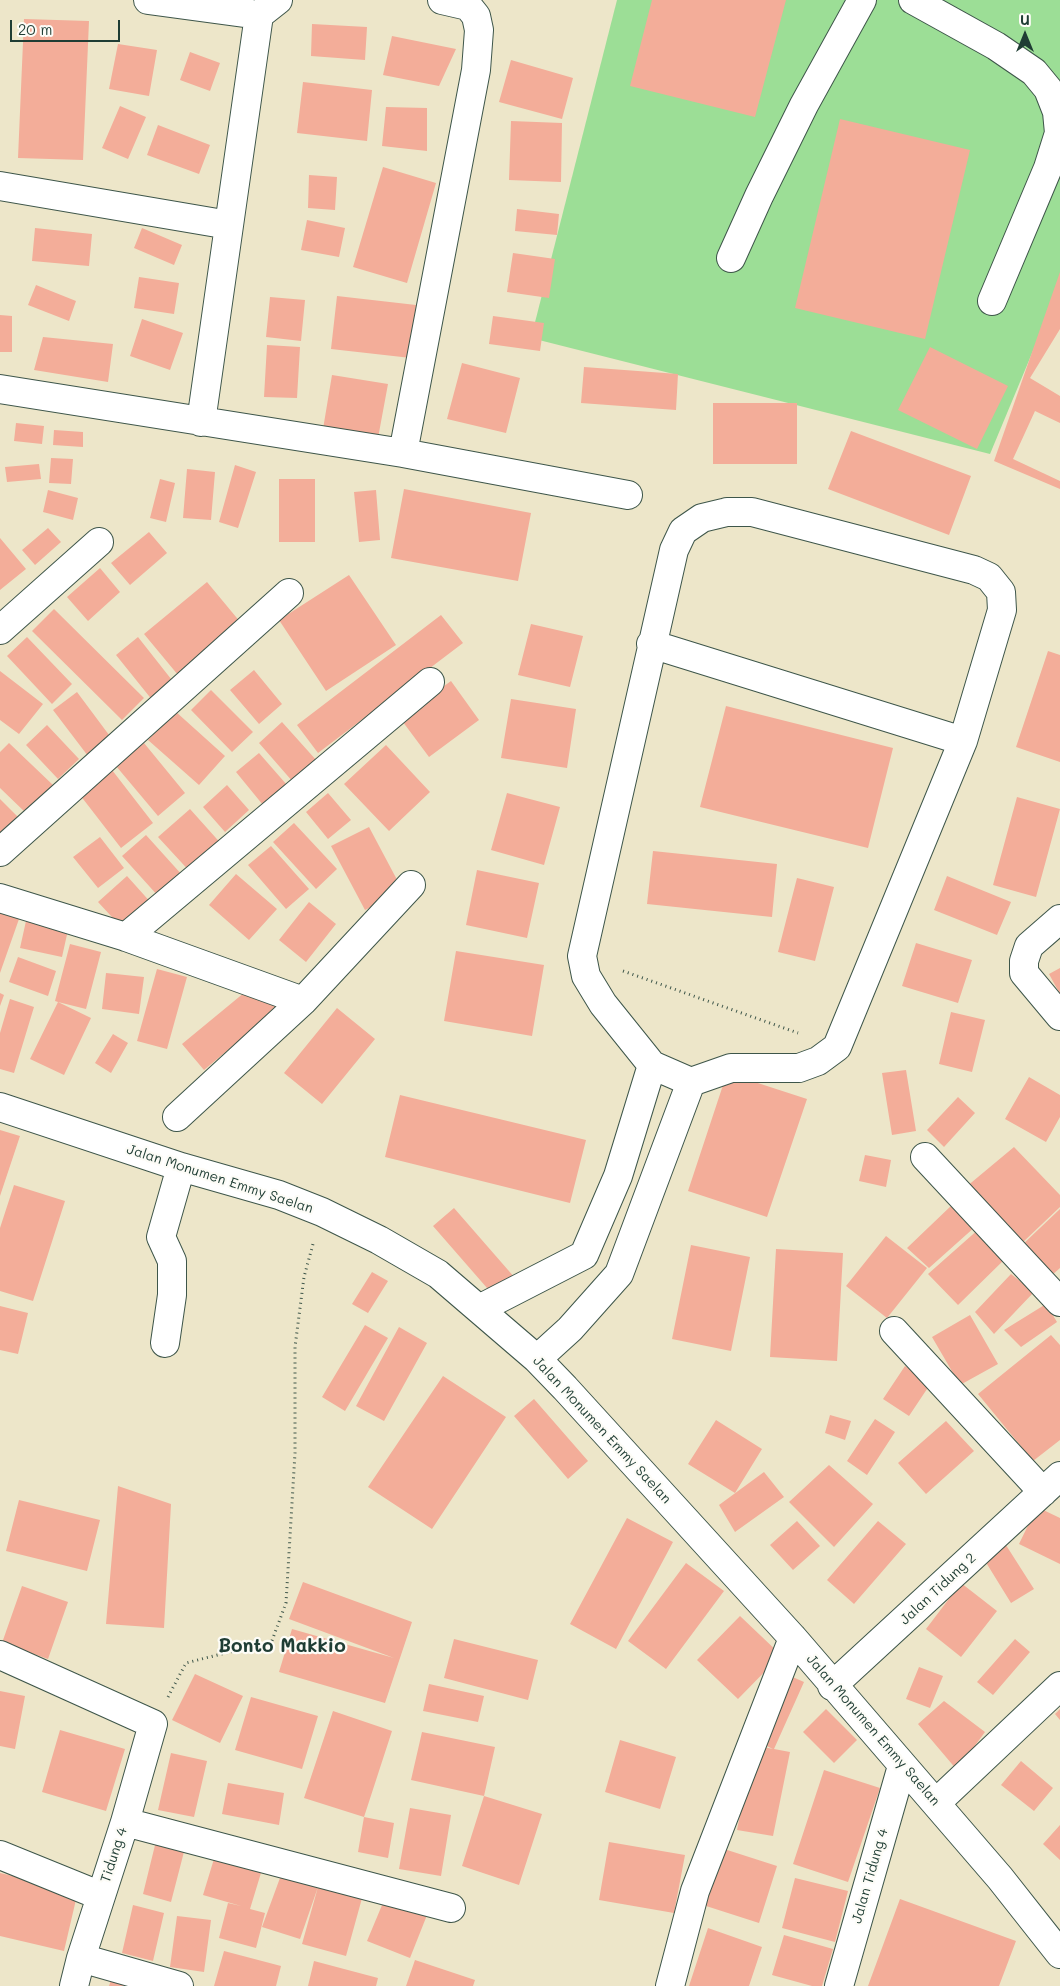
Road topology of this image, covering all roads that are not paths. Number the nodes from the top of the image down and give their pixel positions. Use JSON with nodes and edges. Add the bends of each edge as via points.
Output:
{"nodes":[{"id":1,"x":148,"y":0,"type":"edge"},
{"id":2,"x":442,"y":0,"type":"edge"},
{"id":3,"x":862,"y":0,"type":"edge"},
{"id":4,"x":913,"y":0,"type":"edge"},
{"id":5,"x":269,"y":8,"type":"edge"},
{"id":6,"x":0,"y":186,"type":"edge"},
{"id":7,"x":229,"y":225,"type":"junction"},
{"id":8,"x":731,"y":258,"type":"dead end"},
{"id":9,"x":992,"y":301,"type":"dead end"},
{"id":10,"x":0,"y":389,"type":"edge"},
{"id":11,"x":201,"y":422,"type":"junction"},
{"id":12,"x":403,"y":453,"type":"junction"},
{"id":13,"x":628,"y":495,"type":"dead end"},
{"id":14,"x":99,"y":542,"type":"dead end"},
{"id":15,"x":288,"y":593,"type":"dead end"},
{"id":16,"x":0,"y":630,"type":"edge"},
{"id":17,"x":651,"y":644,"type":"junction"},
{"id":18,"x":430,"y":682,"type":"dead end"},
{"id":19,"x":963,"y":741,"type":"junction"},
{"id":20,"x":0,"y":852,"type":"edge"},
{"id":21,"x":411,"y":886,"type":"dead end"},
{"id":22,"x":0,"y":898,"type":"edge"},
{"id":23,"x":1060,"y":919,"type":"edge"},
{"id":24,"x":126,"y":937,"type":"junction"},
{"id":25,"x":303,"y":1001,"type":"junction"},
{"id":26,"x":1060,"y":1016,"type":"edge"},
{"id":27,"x":652,"y":1065,"type":"junction"},
{"id":28,"x":691,"y":1082,"type":"junction"},
{"id":29,"x":0,"y":1107,"type":"edge"},
{"id":30,"x":177,"y":1117,"type":"dead end"},
{"id":31,"x":925,"y":1157,"type":"dead end"},
{"id":32,"x":181,"y":1167,"type":"junction"},
{"id":33,"x":584,"y":1255,"type":"junction"},
{"id":34,"x":619,"y":1274,"type":"junction"},
{"id":35,"x":1060,"y":1302,"type":"edge"},
{"id":36,"x":479,"y":1309,"type":"junction"},
{"id":37,"x":894,"y":1331,"type":"dead end"},
{"id":38,"x":165,"y":1343,"type":"dead end"},
{"id":39,"x":537,"y":1359,"type":"junction"},
{"id":40,"x":1051,"y":1484,"type":"edge"},
{"id":41,"x":793,"y":1638,"type":"junction"},
{"id":42,"x":0,"y":1655,"type":"edge"},
{"id":43,"x":832,"y":1686,"type":"junction"},
{"id":44,"x":1060,"y":1686,"type":"edge"},
{"id":45,"x":902,"y":1766,"type":"junction"},
{"id":46,"x":936,"y":1803,"type":"junction"},
{"id":47,"x":125,"y":1822,"type":"junction"},
{"id":48,"x":0,"y":1855,"type":"edge"},
{"id":49,"x":101,"y":1896,"type":"junction"},
{"id":50,"x":450,"y":1908,"type":"dead end"},
{"id":51,"x":1060,"y":1954,"type":"edge"},
{"id":52,"x":81,"y":1958,"type":"junction"},
{"id":53,"x":74,"y":1986,"type":"edge"},
{"id":54,"x":179,"y":1986,"type":"edge"},
{"id":55,"x":670,"y":1986,"type":"edge"},
{"id":56,"x":838,"y":1986,"type":"edge"}],
"edges":[{"from":1,"to":5,"type":"street"},
{"from":2,"to":12,"type":"street","via":[[468,6],[476,16],[479,30],[476,70]]},
{"from":3,"to":8,"type":"street","via":[[800,113]]},
{"from":4,"to":9,"type":"street","via":[[996,46],[1034,72],[1048,89],[1057,112],[1059,133],[1048,168]]},
{"from":5,"to":7,"type":"street"},
{"from":6,"to":7,"type":"street"},
{"from":7,"to":11,"type":"street"},
{"from":10,"to":11,"type":"street"},
{"from":11,"to":12,"type":"street"},
{"from":12,"to":13,"type":"street"},
{"from":14,"to":16,"type":"street"},
{"from":15,"to":20,"type":"street"},
{"from":17,"to":19,"type":"street"},
{"from":17,"to":19,"type":"street","via":[[674,550],[683,531],[702,518],[727,512],[752,512],[974,570],[989,577],[1000,592],[1002,610]]},
{"from":17,"to":27,"type":"street","via":[[582,956],[586,976],[603,1004]]},
{"from":18,"to":24,"type":"street"},
{"from":19,"to":28,"type":"street","via":[[837,1047],[818,1061],[799,1068],[731,1068]]},
{"from":21,"to":25,"type":"street"},
{"from":22,"to":24,"type":"street"},
{"from":23,"to":26,"type":"street","via":[[1029,946],[1024,961],[1024,973]]},
{"from":24,"to":25,"type":"street"},
{"from":25,"to":30,"type":"street"},
{"from":27,"to":28,"type":"street"},
{"from":27,"to":33,"type":"street","via":[[618,1176]]},
{"from":28,"to":34,"type":"street"},
{"from":29,"to":32,"type":"street","name":"Jalan Monumen Emmy Saelan"},
{"from":31,"to":35,"type":"street"},
{"from":32,"to":36,"type":"street","name":"Jalan Monumen Emmy Saelan","via":[[279,1195],[322,1212],[438,1274]]},
{"from":32,"to":38,"type":"street","via":[[162,1236],[172,1261],[172,1295]]},
{"from":33,"to":34,"type":"street"},
{"from":33,"to":36,"type":"street"},
{"from":34,"to":39,"type":"street","via":[[570,1329]]},
{"from":36,"to":39,"type":"street","name":"Jalan Monumen Emmy Saelan"},
{"from":37,"to":40,"type":"street","name":"Jalan Tidung 2"},
{"from":39,"to":41,"type":"street","name":"Jalan Monumen Emmy Saelan"},
{"from":40,"to":43,"type":"street","name":"Jalan Tidung 2"},
{"from":41,"to":43,"type":"street","name":"Jalan Monumen Emmy Saelan"},
{"from":41,"to":55,"type":"street","via":[[695,1891]]},
{"from":42,"to":47,"type":"street","name":"Tidung 4","via":[[154,1724]]},
{"from":43,"to":45,"type":"street","name":"Jalan Monumen Emmy Saelan"},
{"from":44,"to":46,"type":"street"},
{"from":45,"to":46,"type":"street","name":"Jalan Monumen Emmy Saelan"},
{"from":45,"to":56,"type":"street","name":"Jalan Tidung 4"},
{"from":46,"to":51,"type":"street","name":"Jalan Monumen Emmy Saelan"},
{"from":47,"to":49,"type":"street","name":"Tidung 4"},
{"from":47,"to":50,"type":"street"},
{"from":48,"to":49,"type":"street"},
{"from":49,"to":52,"type":"street","name":"Tidung 4"},
{"from":52,"to":53,"type":"street","name":"Tidung 4"},
{"from":52,"to":54,"type":"street"}]}
